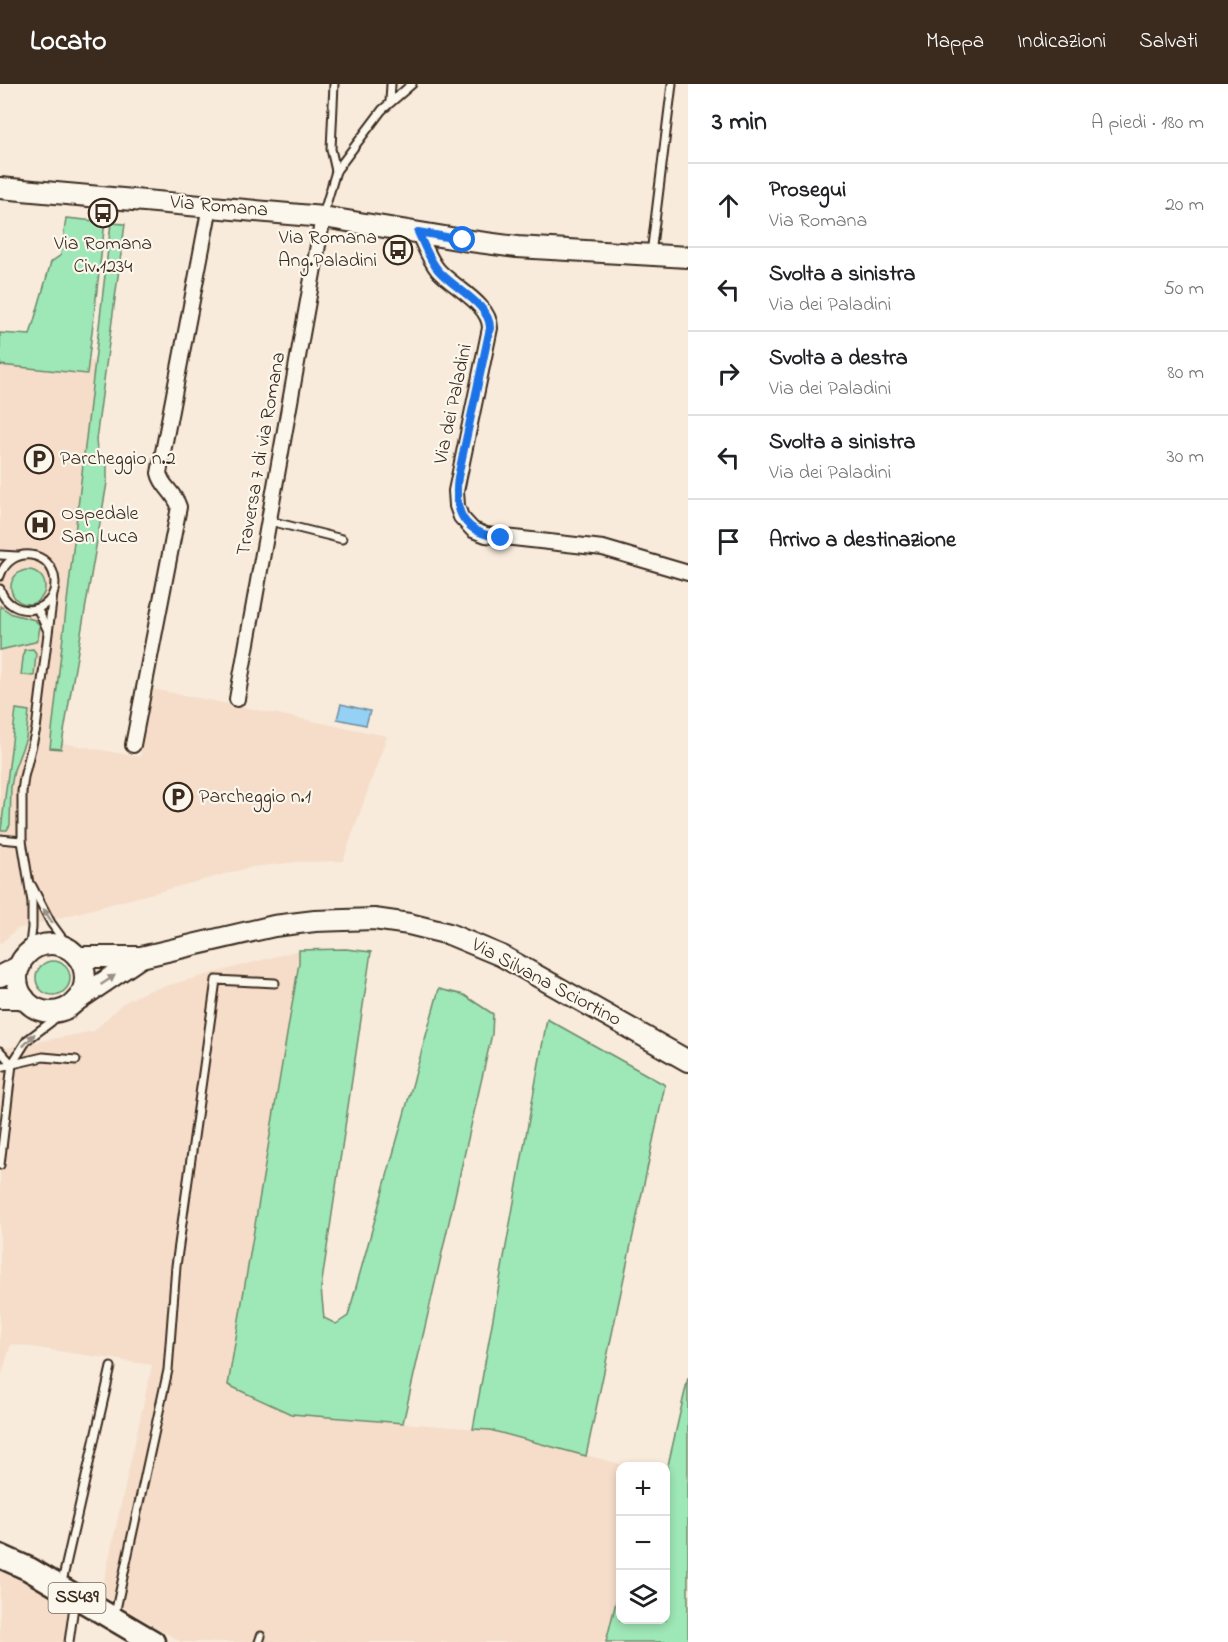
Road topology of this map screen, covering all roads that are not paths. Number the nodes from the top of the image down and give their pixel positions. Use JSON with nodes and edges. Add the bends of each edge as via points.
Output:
{"nodes":[{"id":1,"x":333,"y":84,"type":"edge"},
{"id":2,"x":391,"y":84,"type":"edge"},
{"id":3,"x":412,"y":84,"type":"edge"},
{"id":4,"x":672,"y":84,"type":"edge"},
{"id":5,"x":390,"y":102,"type":"junction"},
{"id":6,"x":336,"y":171,"type":"junction"},
{"id":7,"x":0,"y":188,"type":"edge"},
{"id":8,"x":210,"y":206,"type":"junction"},
{"id":9,"x":323,"y":217,"type":"junction"},
{"id":10,"x":418,"y":232,"type":"junction"},
{"id":11,"x":651,"y":255,"type":"junction"},
{"id":12,"x":688,"y":256,"type":"edge"},
{"id":13,"x":270,"y":521,"type":"junction"},
{"id":14,"x":342,"y":539,"type":"dead end"},
{"id":15,"x":0,"y":555,"type":"edge"},
{"id":16,"x":20,"y":556,"type":"junction"},
{"id":17,"x":2,"y":565,"type":"edge"},
{"id":18,"x":688,"y":573,"type":"edge"},
{"id":19,"x":0,"y":576,"type":"edge"},
{"id":20,"x":0,"y":589,"type":"edge"},
{"id":21,"x":52,"y":594,"type":"junction"},
{"id":22,"x":37,"y":608,"type":"junction"},
{"id":23,"x":47,"y":629,"type":"junction"},
{"id":24,"x":237,"y":699,"type":"dead end"},
{"id":25,"x":133,"y":745,"type":"dead end"},
{"id":26,"x":0,"y":839,"type":"edge"},
{"id":27,"x":22,"y":841,"type":"junction"},
{"id":28,"x":29,"y":881,"type":"junction"},
{"id":29,"x":74,"y":953,"type":"junction"},
{"id":30,"x":141,"y":957,"type":"junction"},
{"id":31,"x":24,"y":959,"type":"junction"},
{"id":32,"x":0,"y":976,"type":"edge"},
{"id":33,"x":275,"y":983,"type":"dead end"},
{"id":34,"x":0,"y":998,"type":"edge"},
{"id":35,"x":24,"y":998,"type":"junction"},
{"id":36,"x":70,"y":1006,"type":"junction"},
{"id":37,"x":0,"y":1051,"type":"edge"},
{"id":38,"x":76,"y":1060,"type":"dead end"},
{"id":39,"x":688,"y":1061,"type":"edge"},
{"id":40,"x":12,"y":1064,"type":"junction"},
{"id":41,"x":0,"y":1067,"type":"edge"},
{"id":42,"x":0,"y":1165,"type":"edge"},
{"id":43,"x":111,"y":1367,"type":"dead end"},
{"id":44,"x":0,"y":1556,"type":"edge"},
{"id":45,"x":68,"y":1592,"type":"junction"},
{"id":46,"x":113,"y":1619,"type":"junction"},
{"id":47,"x":69,"y":1642,"type":"edge"},
{"id":48,"x":153,"y":1642,"type":"edge"}],
"edges":[{"from":1,"to":6,"type":"lane","via":[[331,149]]},
{"from":2,"to":5,"type":"lane"},
{"from":3,"to":5,"type":"lane"},
{"from":4,"to":11,"type":"lane"},
{"from":5,"to":6,"type":"lane"},
{"from":6,"to":9,"type":"lane"},
{"from":7,"to":8,"type":"street","name":"Via Romana"},
{"from":8,"to":9,"type":"street","name":"Via Romana"},
{"from":8,"to":25,"type":"street","via":[[159,473],[179,507]]},
{"from":9,"to":10,"type":"street","name":"Via Romana"},
{"from":9,"to":13,"type":"street","name":"Traversa 7 di via Romana"},
{"from":10,"to":11,"type":"street","name":"Via Romana","via":[[517,246]]},
{"from":10,"to":18,"type":"street","name":"Via dei Paladini","via":[[436,267],[484,310],[490,321],[456,491],[457,506],[465,521],[473,530],[494,537],[603,548]]},
{"from":11,"to":12,"type":"street","name":"Via Romana"},
{"from":13,"to":14,"type":"lane"},
{"from":13,"to":24,"type":"street","name":"Traversa 7 di via Romana"},
{"from":15,"to":16,"type":"lane"},
{"from":16,"to":17,"type":"lane"},
{"from":16,"to":21,"type":"lane","via":[[33,555],[46,562],[55,580]]},
{"from":17,"to":19,"type":"lane"},
{"from":20,"to":22,"type":"lane","via":[[17,608]]},
{"from":21,"to":22,"type":"lane"},
{"from":21,"to":23,"type":"lane"},
{"from":22,"to":23,"type":"lane"},
{"from":23,"to":27,"type":"lane","via":[[36,729],[24,777]]},
{"from":26,"to":27,"type":"lane"},
{"from":27,"to":28,"type":"lane"},
{"from":29,"to":28,"type":"lane","one_way":true},
{"from":28,"to":31,"type":"lane","via":[[32,928]]},
{"from":29,"to":30,"type":"street","name":"Via Silvana Sciortino"},
{"from":29,"to":31,"type":"street","via":[[49,944],[38,947]]},
{"from":29,"to":36,"type":"street","via":[[85,972],[85,980],[81,994]]},
{"from":36,"to":30,"type":"street","one_way":true},
{"from":30,"to":39,"type":"street","name":"Via Silvana Sciortino","via":[[300,922],[358,919],[409,924],[449,934],[502,956]]},
{"from":31,"to":32,"type":"street"},
{"from":31,"to":35,"type":"street","via":[[18,979]]},
{"from":33,"to":46,"type":"lane","via":[[216,980],[176,1266],[168,1370]]},
{"from":34,"to":35,"type":"street"},
{"from":35,"to":36,"type":"street","via":[[43,1010]]},
{"from":40,"to":36,"type":"lane","one_way":true,"via":[[27,1040]]},
{"from":37,"to":40,"type":"lane"},
{"from":38,"to":40,"type":"lane","via":[[44,1057]]},
{"from":40,"to":41,"type":"lane"},
{"from":40,"to":42,"type":"lane"},
{"from":43,"to":45,"type":"lane"},
{"from":44,"to":45,"type":"main road","number":"SS439"},
{"from":45,"to":46,"type":"main road","number":"SS439"},
{"from":45,"to":47,"type":"lane"},
{"from":46,"to":48,"type":"main road","number":"SS439"}]}
